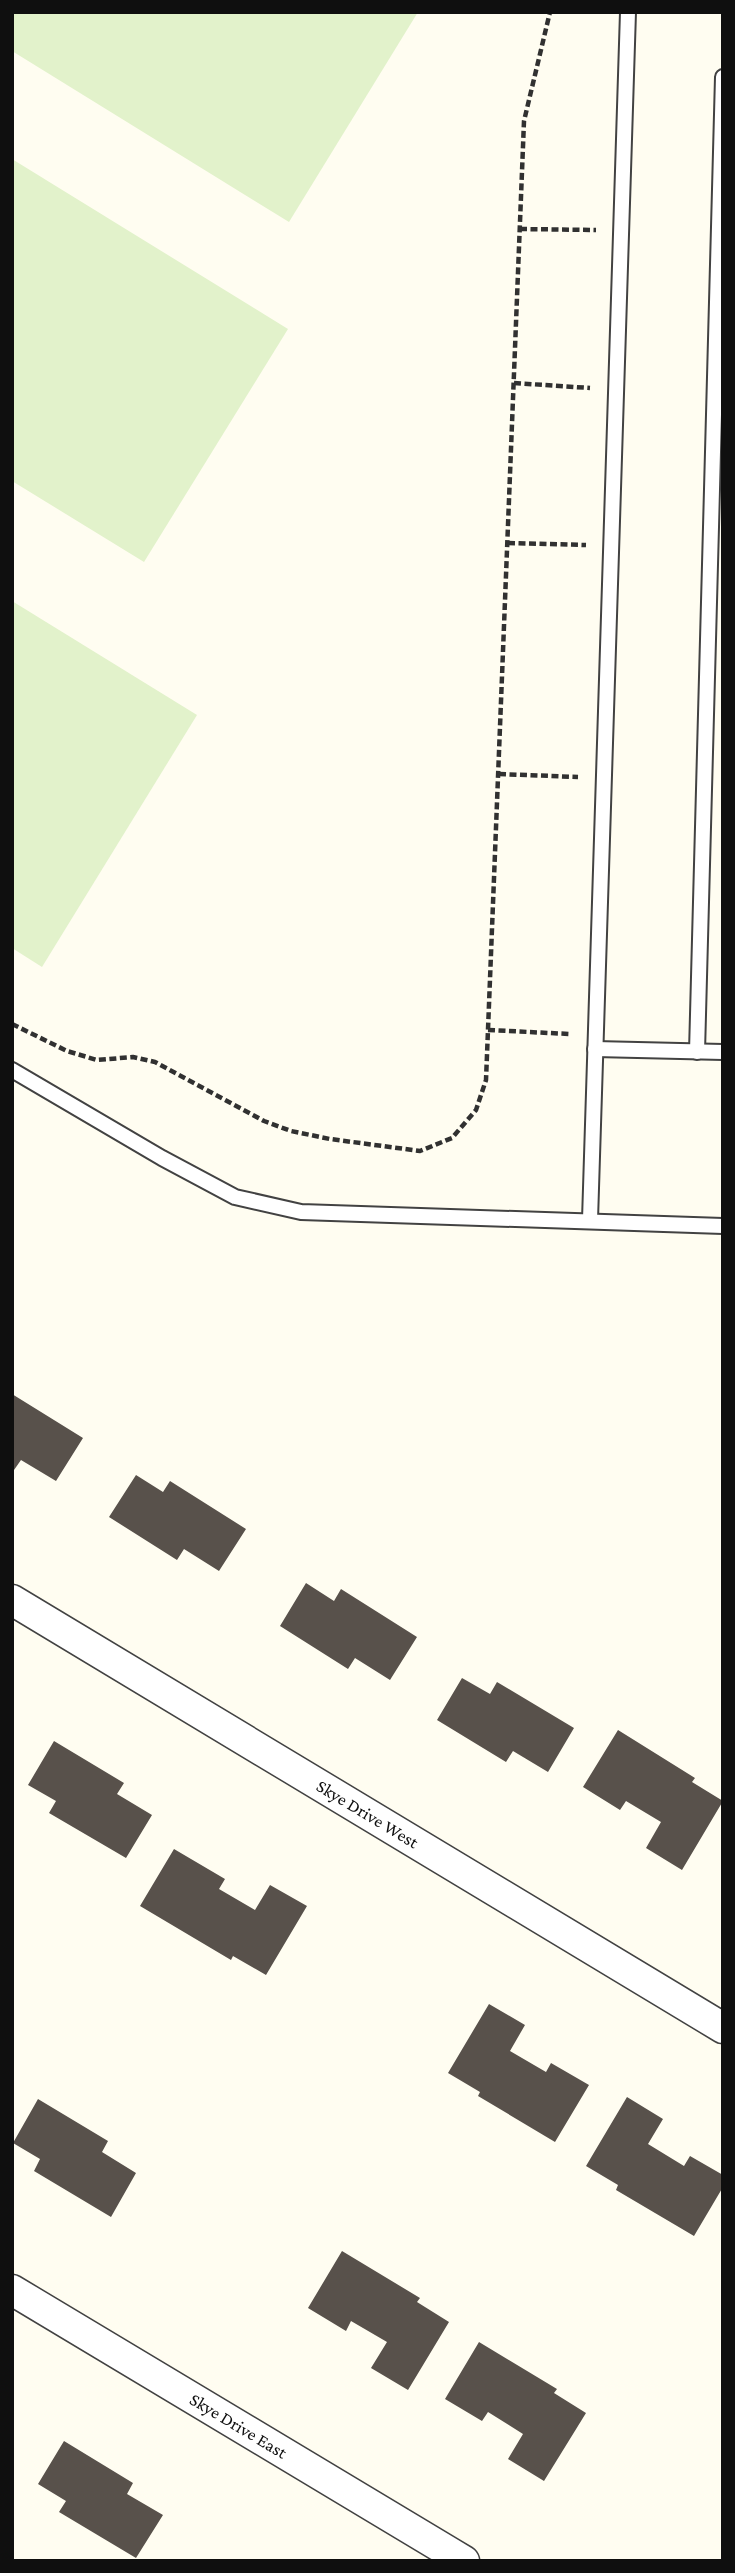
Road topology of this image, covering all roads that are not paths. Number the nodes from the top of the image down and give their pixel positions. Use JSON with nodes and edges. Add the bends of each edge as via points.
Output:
{"nodes":[{"id":1,"x":628,"y":12,"type":"edge"},
{"id":2,"x":723,"y":77,"type":"edge"},
{"id":3,"x":595,"y":1049,"type":"junction"},
{"id":4,"x":697,"y":1052,"type":"junction"},
{"id":5,"x":723,"y":1052,"type":"edge"},
{"id":6,"x":12,"y":1070,"type":"edge"},
{"id":7,"x":590,"y":1220,"type":"junction"},
{"id":8,"x":723,"y":1226,"type":"edge"},
{"id":9,"x":12,"y":1600,"type":"edge"},
{"id":10,"x":723,"y":2028,"type":"edge"},
{"id":11,"x":12,"y":2290,"type":"edge"},
{"id":12,"x":464,"y":2561,"type":"edge"}],
"edges":[{"from":1,"to":3,"type":"lane"},
{"from":2,"to":4,"type":"lane"},
{"from":3,"to":4,"type":"lane"},
{"from":3,"to":7,"type":"lane"},
{"from":4,"to":5,"type":"lane"},
{"from":6,"to":7,"type":"lane","via":[[235,1197],[301,1212]]},
{"from":7,"to":8,"type":"lane"},
{"from":9,"to":10,"type":"street","name":"Skye Drive West"},
{"from":11,"to":12,"type":"street","name":"Skye Drive East"}]}
